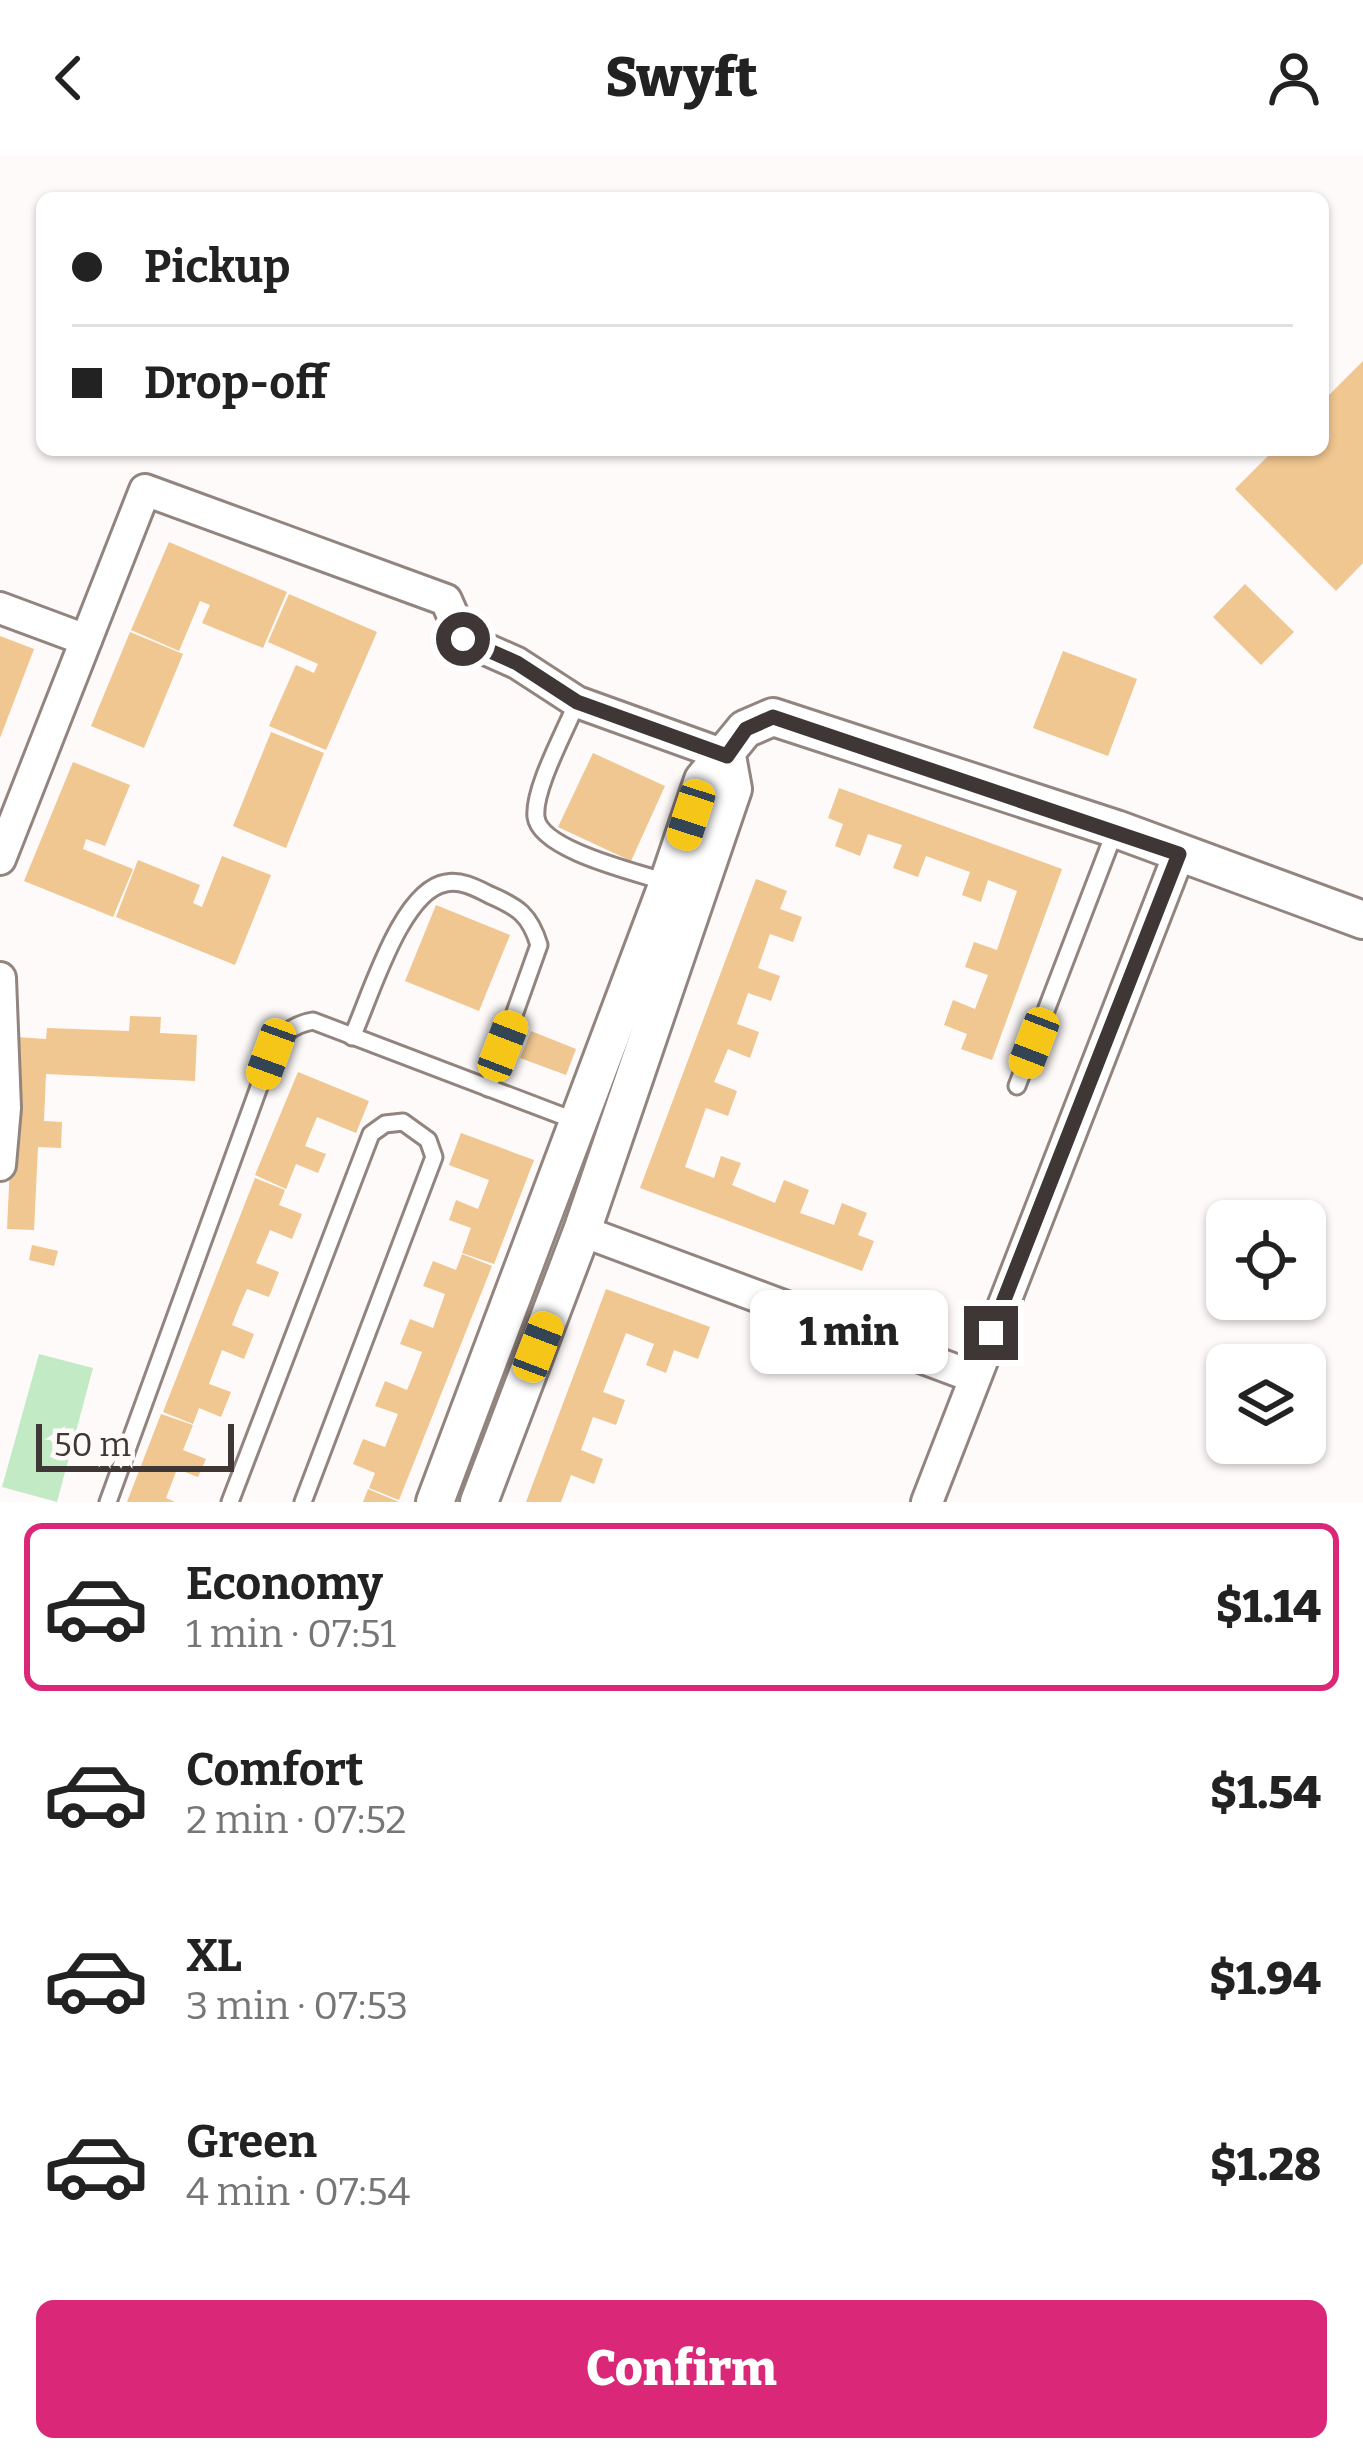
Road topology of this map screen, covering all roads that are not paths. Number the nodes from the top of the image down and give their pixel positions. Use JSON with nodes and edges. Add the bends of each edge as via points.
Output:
{"nodes":[{"id":1,"x":0,"y":608,"type":"edge"},
{"id":2,"x":86,"y":640,"type":"junction"},
{"id":3,"x":577,"y":702,"type":"junction"},
{"id":4,"x":727,"y":756,"type":"junction"},
{"id":5,"x":1116,"y":829,"type":"junction"},
{"id":6,"x":1179,"y":854,"type":"junction"},
{"id":7,"x":0,"y":859,"type":"edge"},
{"id":8,"x":668,"y":883,"type":"junction"},
{"id":9,"x":1363,"y":920,"type":"edge"},
{"id":10,"x":0,"y":979,"type":"edge"},
{"id":11,"x":352,"y":1037,"type":"junction"},
{"id":12,"x":1017,"y":1086,"type":"dead end"},
{"id":13,"x":488,"y":1088,"type":"junction"},
{"id":14,"x":578,"y":1123,"type":"junction"},
{"id":15,"x":0,"y":1166,"type":"edge"},
{"id":16,"x":582,"y":1232,"type":"junction"},
{"id":17,"x":806,"y":1315,"type":"junction"},
{"id":18,"x":793,"y":1349,"type":"dead end"},
{"id":19,"x":974,"y":1377,"type":"junction"},
{"id":20,"x":108,"y":1502,"type":"edge"},
{"id":21,"x":230,"y":1502,"type":"edge"},
{"id":22,"x":303,"y":1502,"type":"edge"},
{"id":23,"x":436,"y":1502,"type":"edge"},
{"id":24,"x":479,"y":1502,"type":"edge"},
{"id":25,"x":927,"y":1502,"type":"edge"}],
"edges":[{"from":1,"to":2,"type":"street"},
{"from":2,"to":3,"type":"street","via":[[145,490],[446,600],[463,639]]},
{"from":2,"to":7,"type":"street"},
{"from":3,"to":4,"type":"street"},
{"from":3,"to":8,"type":"lane","via":[[538,798],[541,831]]},
{"from":4,"to":5,"type":"street","via":[[746,729],[773,717]]},
{"from":4,"to":8,"type":"street","via":[[703,781]]},
{"from":4,"to":16,"type":"street","via":[[733,789]]},
{"from":5,"to":6,"type":"street"},
{"from":5,"to":12,"type":"lane"},
{"from":6,"to":9,"type":"street"},
{"from":6,"to":19,"type":"street"},
{"from":8,"to":14,"type":"street"},
{"from":10,"to":15,"type":"street"},
{"from":11,"to":13,"type":"lane"},
{"from":11,"to":13,"type":"lane","via":[[406,915],[431,889],[461,882],[518,907],[539,945]]},
{"from":11,"to":20,"type":"lane","via":[[298,1024],[271,1054]]},
{"from":13,"to":14,"type":"lane"},
{"from":14,"to":23,"type":"street"},
{"from":16,"to":17,"type":"street"},
{"from":16,"to":24,"type":"street"},
{"from":17,"to":18,"type":"lane"},
{"from":17,"to":19,"type":"street"},
{"from":19,"to":25,"type":"street"},
{"from":21,"to":22,"type":"lane","via":[[370,1134],[403,1122],[428,1140],[434,1156]]}]}
